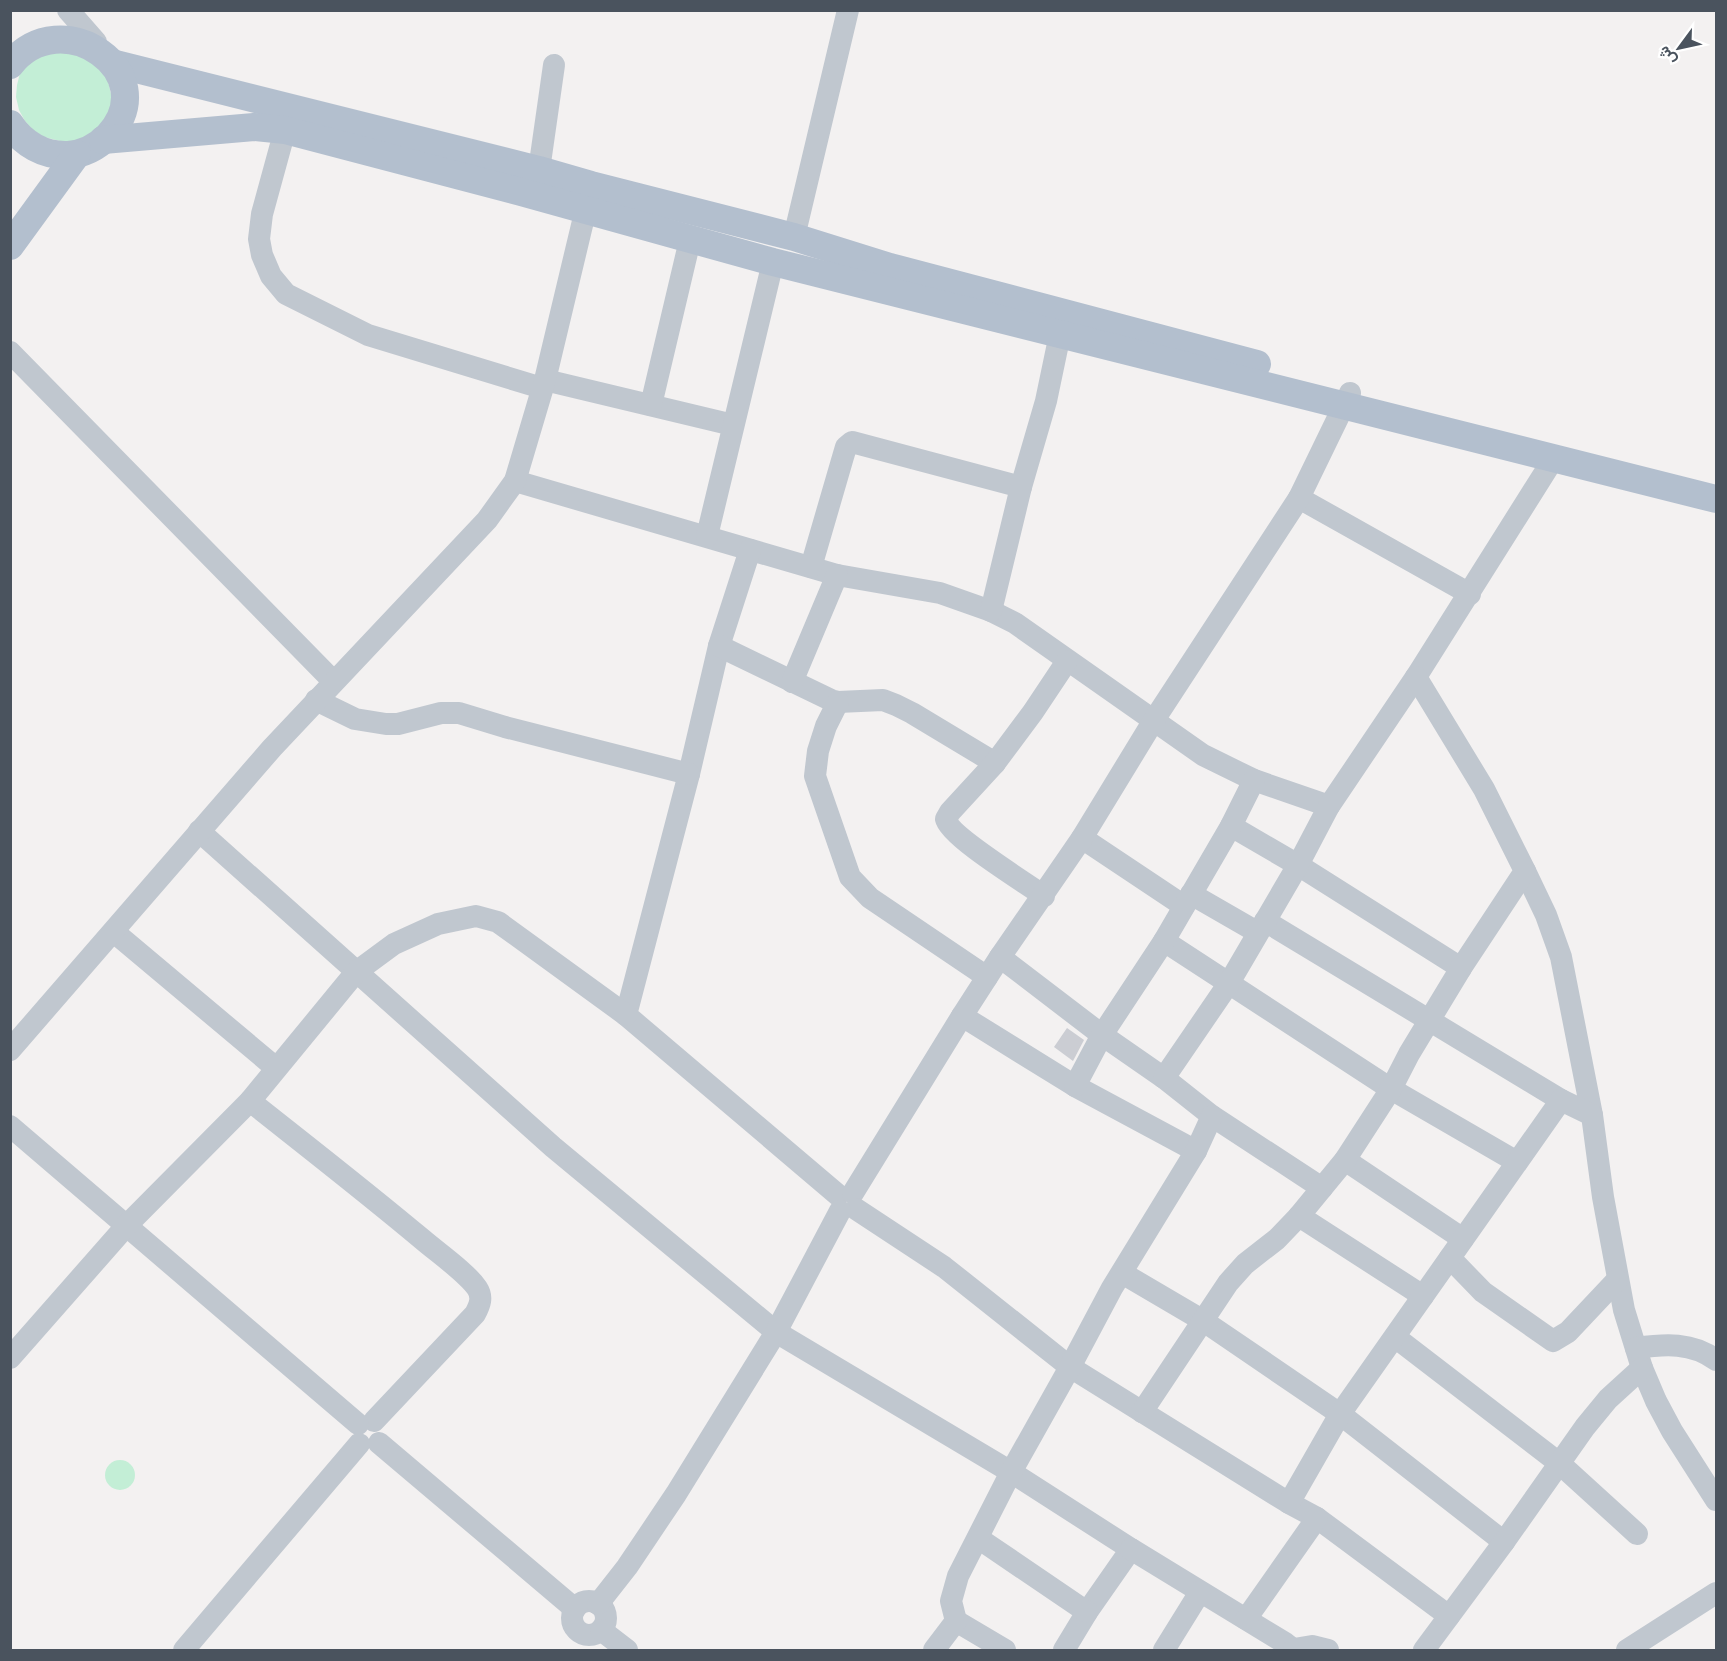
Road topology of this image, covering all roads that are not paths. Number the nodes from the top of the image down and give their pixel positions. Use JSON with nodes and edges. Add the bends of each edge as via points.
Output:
{"nodes":[{"id":1,"x":68,"y":10,"type":"edge"},
{"id":2,"x":848,"y":10,"type":"edge"},
{"id":3,"x":96,"y":42,"type":"junction"},
{"id":4,"x":10,"y":64,"type":"edge"},
{"id":5,"x":116,"y":64,"type":"junction"},
{"id":6,"x":554,"y":66,"type":"dead end"},
{"id":7,"x":11,"y":125,"type":"edge"},
{"id":8,"x":285,"y":130,"type":"junction"},
{"id":9,"x":103,"y":141,"type":"junction"},
{"id":10,"x":77,"y":154,"type":"junction"},
{"id":11,"x":539,"y":170,"type":"junction"},
{"id":12,"x":589,"y":197,"type":"junction"},
{"id":13,"x":794,"y":237,"type":"junction"},
{"id":14,"x":690,"y":240,"type":"junction"},
{"id":15,"x":10,"y":246,"type":"edge"},
{"id":16,"x":773,"y":262,"type":"junction"},
{"id":17,"x":1060,"y":334,"type":"junction"},
{"id":18,"x":10,"y":352,"type":"edge"},
{"id":19,"x":544,"y":384,"type":"junction"},
{"id":20,"x":1347,"y":400,"type":"junction"},
{"id":21,"x":651,"y":405,"type":"junction"},
{"id":22,"x":733,"y":425,"type":"junction"},
{"id":23,"x":1554,"y":458,"type":"junction"},
{"id":24,"x":515,"y":481,"type":"junction"},
{"id":25,"x":1716,"y":481,"type":"edge"},
{"id":26,"x":1021,"y":488,"type":"junction"},
{"id":27,"x":1299,"y":498,"type":"junction"},
{"id":28,"x":1716,"y":499,"type":"edge"},
{"id":29,"x":707,"y":536,"type":"junction"},
{"id":30,"x":750,"y":550,"type":"junction"},
{"id":31,"x":812,"y":567,"type":"junction"},
{"id":32,"x":837,"y":575,"type":"junction"},
{"id":33,"x":1470,"y":594,"type":"junction"},
{"id":34,"x":991,"y":611,"type":"junction"},
{"id":35,"x":719,"y":646,"type":"junction"},
{"id":36,"x":1067,"y":660,"type":"junction"},
{"id":37,"x":1416,"y":678,"type":"junction"},
{"id":38,"x":333,"y":681,"type":"junction"},
{"id":39,"x":792,"y":682,"type":"junction"},
{"id":40,"x":316,"y":700,"type":"junction"},
{"id":41,"x":838,"y":702,"type":"junction"},
{"id":42,"x":1154,"y":720,"type":"junction"},
{"id":43,"x":994,"y":763,"type":"junction"},
{"id":44,"x":689,"y":774,"type":"junction"},
{"id":45,"x":1254,"y":780,"type":"junction"},
{"id":46,"x":1329,"y":806,"type":"junction"},
{"id":47,"x":1231,"y":826,"type":"junction"},
{"id":48,"x":200,"y":831,"type":"junction"},
{"id":49,"x":1082,"y":838,"type":"junction"},
{"id":50,"x":1298,"y":865,"type":"junction"},
{"id":51,"x":1525,"y":871,"type":"junction"},
{"id":52,"x":1044,"y":896,"type":"junction"},
{"id":53,"x":1188,"y":900,"type":"junction"},
{"id":54,"x":1261,"y":927,"type":"junction"},
{"id":55,"x":114,"y":932,"type":"junction"},
{"id":56,"x":1164,"y":941,"type":"junction"},
{"id":57,"x":1000,"y":957,"type":"junction"},
{"id":58,"x":1461,"y":968,"type":"junction"},
{"id":59,"x":356,"y":972,"type":"junction"},
{"id":60,"x":987,"y":977,"type":"junction"},
{"id":61,"x":1229,"y":983,"type":"junction"},
{"id":62,"x":626,"y":1015,"type":"junction"},
{"id":63,"x":962,"y":1016,"type":"junction"},
{"id":64,"x":1430,"y":1022,"type":"junction"},
{"id":65,"x":1102,"y":1035,"type":"junction"},
{"id":66,"x":10,"y":1050,"type":"edge"},
{"id":67,"x":276,"y":1068,"type":"junction"},
{"id":68,"x":1164,"y":1078,"type":"junction"},
{"id":69,"x":1075,"y":1086,"type":"junction"},
{"id":70,"x":1391,"y":1089,"type":"junction"},
{"id":71,"x":1561,"y":1100,"type":"junction"},
{"id":72,"x":250,"y":1101,"type":"junction"},
{"id":73,"x":1592,"y":1115,"type":"junction"},
{"id":74,"x":1212,"y":1116,"type":"junction"},
{"id":75,"x":10,"y":1126,"type":"edge"},
{"id":76,"x":1196,"y":1151,"type":"junction"},
{"id":77,"x":1345,"y":1160,"type":"junction"},
{"id":78,"x":1517,"y":1162,"type":"junction"},
{"id":79,"x":1322,"y":1188,"type":"junction"},
{"id":80,"x":847,"y":1202,"type":"junction"},
{"id":81,"x":1299,"y":1216,"type":"junction"},
{"id":82,"x":128,"y":1225,"type":"junction"},
{"id":83,"x":1463,"y":1239,"type":"junction"},
{"id":84,"x":1450,"y":1258,"type":"junction"},
{"id":85,"x":1122,"y":1273,"type":"junction"},
{"id":86,"x":1617,"y":1280,"type":"junction"},
{"id":87,"x":1423,"y":1296,"type":"junction"},
{"id":88,"x":1202,"y":1320,"type":"junction"},
{"id":89,"x":776,"y":1332,"type":"junction"},
{"id":90,"x":1395,"y":1337,"type":"junction"},
{"id":91,"x":10,"y":1358,"type":"edge"},
{"id":92,"x":1639,"y":1358,"type":"junction"},
{"id":93,"x":1716,"y":1360,"type":"edge"},
{"id":94,"x":1070,"y":1367,"type":"junction"},
{"id":95,"x":1142,"y":1412,"type":"junction"},
{"id":96,"x":1340,"y":1414,"type":"junction"},
{"id":97,"x":368,"y":1433,"type":"junction"},
{"id":98,"x":1559,"y":1463,"type":"junction"},
{"id":99,"x":1011,"y":1472,"type":"junction"},
{"id":100,"x":1716,"y":1500,"type":"edge"},
{"id":101,"x":1288,"y":1503,"type":"junction"},
{"id":102,"x":1317,"y":1518,"type":"junction"},
{"id":103,"x":1637,"y":1534,"type":"dead end"},
{"id":104,"x":978,"y":1538,"type":"junction"},
{"id":105,"x":1504,"y":1542,"type":"junction"},
{"id":106,"x":1131,"y":1549,"type":"junction"},
{"id":107,"x":1200,"y":1592,"type":"junction"},
{"id":108,"x":1716,"y":1593,"type":"edge"},
{"id":109,"x":598,"y":1604,"type":"junction"},
{"id":110,"x":575,"y":1609,"type":"junction"},
{"id":111,"x":1087,"y":1612,"type":"junction"},
{"id":112,"x":1449,"y":1616,"type":"junction"},
{"id":113,"x":1246,"y":1618,"type":"junction"},
{"id":114,"x":956,"y":1621,"type":"junction"},
{"id":115,"x":584,"y":1638,"type":"edge"},
{"id":116,"x":184,"y":1650,"type":"edge"},
{"id":117,"x":627,"y":1650,"type":"edge"},
{"id":118,"x":934,"y":1650,"type":"edge"},
{"id":119,"x":1005,"y":1650,"type":"edge"},
{"id":120,"x":1064,"y":1650,"type":"edge"},
{"id":121,"x":1164,"y":1650,"type":"edge"},
{"id":122,"x":1294,"y":1650,"type":"edge"},
{"id":123,"x":1328,"y":1650,"type":"edge"},
{"id":124,"x":1424,"y":1650,"type":"edge"},
{"id":125,"x":1627,"y":1650,"type":"edge"}],
"edges":[{"from":1,"to":3,"type":"street"},
{"from":2,"to":13,"type":"street"},
{"from":3,"to":4,"type":"main road","via":[[72,34],[48,35],[26,46]]},
{"from":3,"to":5,"type":"main road"},
{"from":5,"to":9,"type":"main road","via":[[122,76],[124,105],[113,130]]},
{"from":5,"to":11,"type":"main road"},
{"from":6,"to":11,"type":"street"},
{"from":7,"to":10,"type":"main road","via":[[23,140],[39,150]]},
{"from":8,"to":9,"type":"main road","via":[[254,127]]},
{"from":8,"to":12,"type":"main road"},
{"from":8,"to":19,"type":"street","via":[[261,214],[259,239],[272,276],[286,294],[368,335]]},
{"from":9,"to":10,"type":"main road"},
{"from":10,"to":15,"type":"main road"},
{"from":11,"to":12,"type":"main road"},
{"from":12,"to":13,"type":"main road"},
{"from":12,"to":14,"type":"main road"},
{"from":12,"to":19,"type":"street"},
{"from":13,"to":20,"type":"main road","via":[[890,267],[1248,362]]},
{"from":14,"to":16,"type":"main road"},
{"from":14,"to":21,"type":"street"},
{"from":16,"to":17,"type":"main road"},
{"from":16,"to":22,"type":"street"},
{"from":17,"to":20,"type":"main road"},
{"from":17,"to":26,"type":"street","via":[[1047,401]]},
{"from":18,"to":38,"type":"street"},
{"from":19,"to":21,"type":"street"},
{"from":19,"to":24,"type":"street"},
{"from":20,"to":23,"type":"main road"},
{"from":20,"to":25,"type":"main road"},
{"from":20,"to":27,"type":"street"},
{"from":21,"to":22,"type":"street"},
{"from":22,"to":29,"type":"street"},
{"from":23,"to":28,"type":"main road"},
{"from":23,"to":33,"type":"street"},
{"from":24,"to":29,"type":"street"},
{"from":24,"to":38,"type":"street","via":[[487,520]]},
{"from":26,"to":31,"type":"street","via":[[852,442],[846,447]]},
{"from":26,"to":34,"type":"street"},
{"from":27,"to":33,"type":"street"},
{"from":27,"to":42,"type":"street"},
{"from":29,"to":30,"type":"street"},
{"from":30,"to":31,"type":"street"},
{"from":30,"to":35,"type":"street"},
{"from":31,"to":32,"type":"street"},
{"from":32,"to":34,"type":"street","via":[[940,593]]},
{"from":32,"to":39,"type":"street"},
{"from":33,"to":37,"type":"street"},
{"from":34,"to":36,"type":"street"},
{"from":35,"to":39,"type":"street"},
{"from":35,"to":44,"type":"street"},
{"from":36,"to":42,"type":"street"},
{"from":36,"to":43,"type":"street"},
{"from":37,"to":46,"type":"street"},
{"from":37,"to":51,"type":"street","via":[[1484,789]]},
{"from":38,"to":40,"type":"street"},
{"from":39,"to":41,"type":"street"},
{"from":40,"to":44,"type":"street","via":[[355,719],[386,724],[459,713]]},
{"from":40,"to":48,"type":"street"},
{"from":41,"to":43,"type":"street","via":[[883,700],[896,705]]},
{"from":41,"to":60,"type":"street","via":[[818,751],[815,776],[850,877],[870,898]]},
{"from":42,"to":45,"type":"street","via":[[1203,755]]},
{"from":42,"to":49,"type":"street"},
{"from":43,"to":52,"type":"street","via":[[950,812],[946,824]]},
{"from":44,"to":62,"type":"street"},
{"from":45,"to":46,"type":"street"},
{"from":45,"to":47,"type":"street"},
{"from":46,"to":50,"type":"street"},
{"from":47,"to":50,"type":"street"},
{"from":47,"to":53,"type":"street"},
{"from":48,"to":55,"type":"street"},
{"from":48,"to":59,"type":"street"},
{"from":49,"to":52,"type":"street"},
{"from":49,"to":53,"type":"street"},
{"from":50,"to":54,"type":"street"},
{"from":50,"to":58,"type":"street"},
{"from":51,"to":58,"type":"street"},
{"from":51,"to":73,"type":"street","via":[[1561,957]]},
{"from":52,"to":57,"type":"street"},
{"from":53,"to":54,"type":"street"},
{"from":53,"to":56,"type":"street"},
{"from":54,"to":61,"type":"street"},
{"from":54,"to":64,"type":"street"},
{"from":55,"to":66,"type":"street"},
{"from":55,"to":67,"type":"street"},
{"from":56,"to":61,"type":"street"},
{"from":56,"to":65,"type":"street"},
{"from":57,"to":60,"type":"street"},
{"from":57,"to":65,"type":"street"},
{"from":58,"to":64,"type":"street"},
{"from":59,"to":62,"type":"street","via":[[413,935],[438,924],[476,916],[498,922]]},
{"from":59,"to":67,"type":"street"},
{"from":59,"to":89,"type":"street","via":[[553,1147]]},
{"from":60,"to":63,"type":"street"},
{"from":61,"to":68,"type":"street"},
{"from":61,"to":70,"type":"street"},
{"from":62,"to":80,"type":"street"},
{"from":63,"to":69,"type":"street"},
{"from":63,"to":80,"type":"street"},
{"from":64,"to":70,"type":"street"},
{"from":64,"to":71,"type":"street"},
{"from":65,"to":68,"type":"street"},
{"from":65,"to":69,"type":"street"},
{"from":67,"to":72,"type":"street"},
{"from":68,"to":74,"type":"street"},
{"from":69,"to":76,"type":"street"},
{"from":70,"to":77,"type":"street"},
{"from":70,"to":78,"type":"street"},
{"from":71,"to":73,"type":"street"},
{"from":71,"to":78,"type":"street"},
{"from":72,"to":82,"type":"street"},
{"from":72,"to":97,"type":"street","via":[[361,1188],[479,1291],[480,1305],[475,1314]]},
{"from":73,"to":86,"type":"street"},
{"from":74,"to":76,"type":"street"},
{"from":74,"to":79,"type":"street"},
{"from":75,"to":82,"type":"street"},
{"from":76,"to":85,"type":"street"},
{"from":77,"to":79,"type":"street"},
{"from":77,"to":83,"type":"street"},
{"from":78,"to":83,"type":"street"},
{"from":79,"to":81,"type":"street"},
{"from":80,"to":89,"type":"street"},
{"from":80,"to":94,"type":"street","via":[[944,1267]]},
{"from":81,"to":87,"type":"street"},
{"from":81,"to":88,"type":"street","via":[[1240,1269]]},
{"from":82,"to":91,"type":"street"},
{"from":82,"to":97,"type":"street"},
{"from":83,"to":84,"type":"street"},
{"from":84,"to":86,"type":"street","via":[[1483,1292],[1553,1341],[1568,1332]]},
{"from":84,"to":87,"type":"street"},
{"from":85,"to":88,"type":"street"},
{"from":85,"to":94,"type":"street"},
{"from":86,"to":92,"type":"street"},
{"from":87,"to":90,"type":"street"},
{"from":88,"to":95,"type":"street"},
{"from":88,"to":96,"type":"street"},
{"from":89,"to":99,"type":"street"},
{"from":89,"to":109,"type":"street","via":[[676,1494]]},
{"from":90,"to":96,"type":"street"},
{"from":90,"to":98,"type":"street"},
{"from":92,"to":93,"type":"street","via":[[1671,1344],[1695,1348]]},
{"from":92,"to":98,"type":"street"},
{"from":92,"to":100,"type":"street","via":[[1672,1431]]},
{"from":94,"to":95,"type":"street"},
{"from":94,"to":99,"type":"street"},
{"from":95,"to":101,"type":"street"},
{"from":96,"to":101,"type":"street"},
{"from":96,"to":105,"type":"street"},
{"from":97,"to":110,"type":"street"},
{"from":97,"to":116,"type":"street"},
{"from":98,"to":103,"type":"street"},
{"from":98,"to":105,"type":"street"},
{"from":99,"to":104,"type":"street"},
{"from":99,"to":106,"type":"street"},
{"from":101,"to":102,"type":"street"},
{"from":102,"to":112,"type":"street"},
{"from":102,"to":113,"type":"street"},
{"from":104,"to":111,"type":"street"},
{"from":104,"to":114,"type":"street","via":[[952,1593]]},
{"from":105,"to":112,"type":"street"},
{"from":106,"to":107,"type":"street"},
{"from":106,"to":111,"type":"street"},
{"from":107,"to":113,"type":"street"},
{"from":107,"to":121,"type":"street"},
{"from":108,"to":125,"type":"street"},
{"from":109,"to":110,"type":"street","via":[[585,1602]]},
{"from":109,"to":115,"type":"street","via":[[606,1618]]},
{"from":110,"to":115,"type":"street","via":[[573,1622]]},
{"from":111,"to":120,"type":"street"},
{"from":112,"to":124,"type":"street"},
{"from":113,"to":122,"type":"street"},
{"from":114,"to":118,"type":"street"},
{"from":114,"to":119,"type":"street"},
{"from":115,"to":117,"type":"street"},
{"from":122,"to":123,"type":"street","via":[[1312,1646]]}]}
